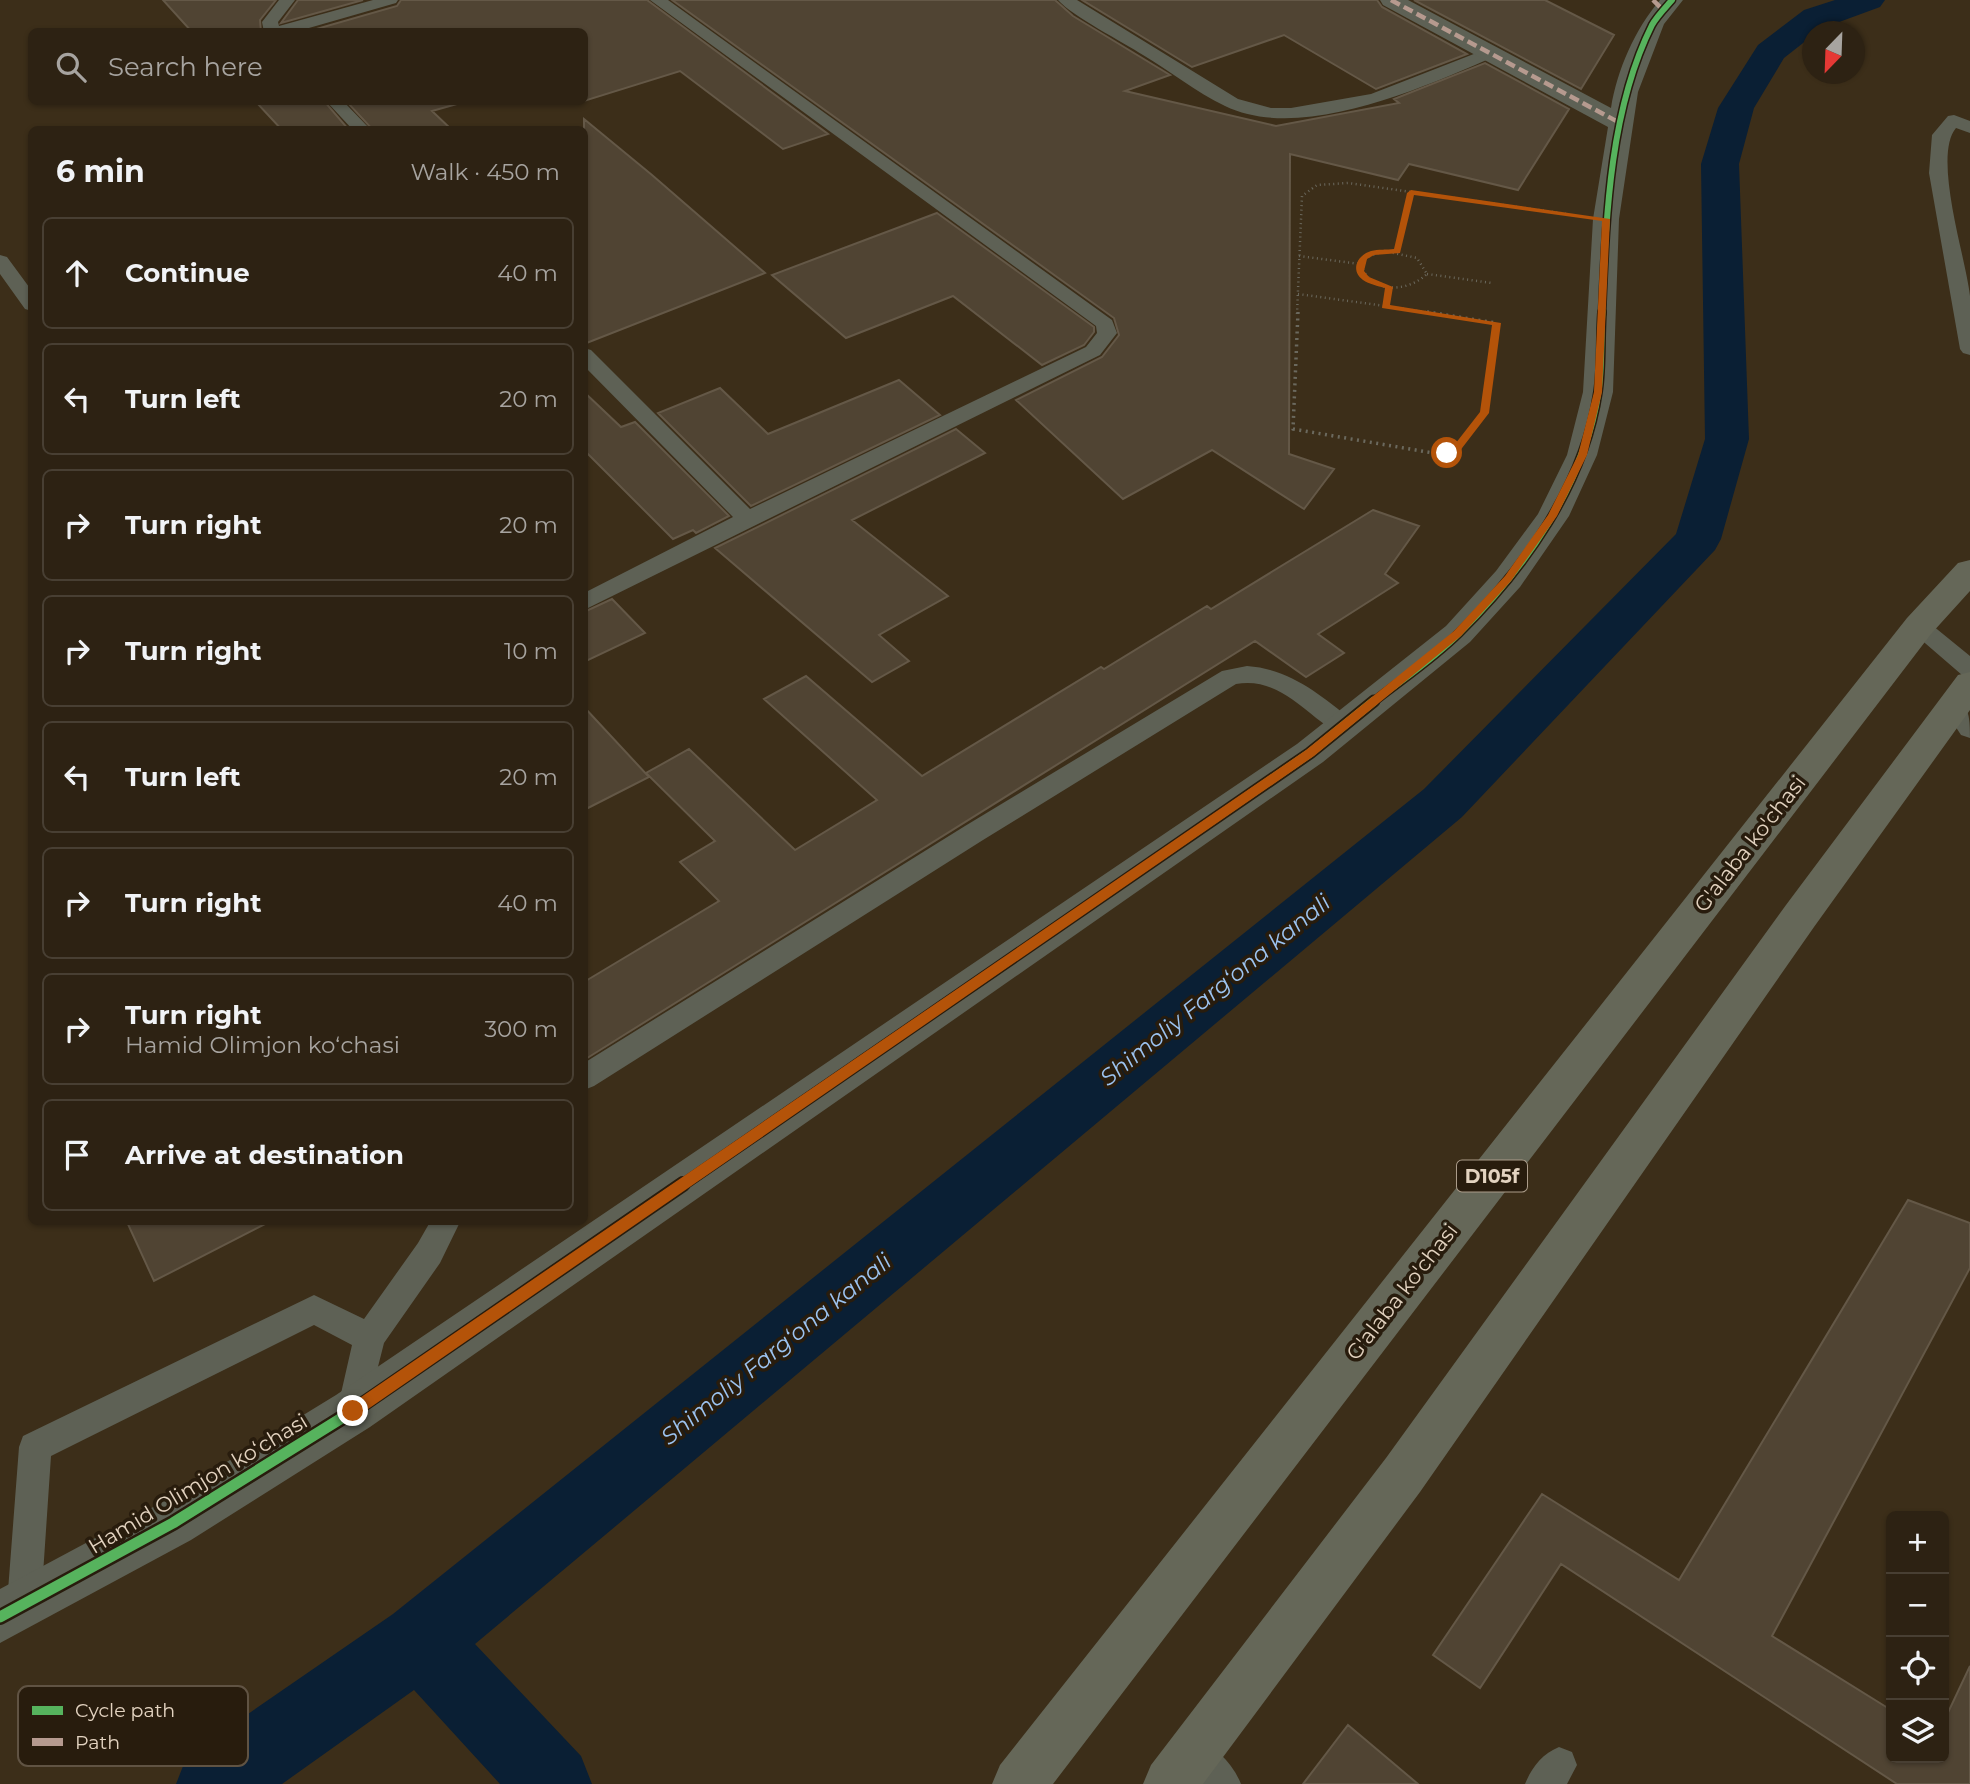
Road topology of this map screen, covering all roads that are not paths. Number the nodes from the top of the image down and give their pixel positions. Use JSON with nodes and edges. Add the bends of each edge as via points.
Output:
{"nodes":[{"id":1,"x":287,"y":0,"type":"edge"},
{"id":2,"x":390,"y":0,"type":"edge"},
{"id":3,"x":658,"y":0,"type":"edge"},
{"id":4,"x":1066,"y":0,"type":"edge"},
{"id":5,"x":1391,"y":0,"type":"edge"},
{"id":6,"x":1663,"y":4,"type":"edge"},
{"id":7,"x":272,"y":28,"type":"edge"},
{"id":8,"x":288,"y":28,"type":"edge"},
{"id":9,"x":1490,"y":53,"type":"junction"},
{"id":10,"x":338,"y":105,"type":"edge"},
{"id":11,"x":1620,"y":123,"type":"junction"},
{"id":12,"x":359,"y":126,"type":"edge"},
{"id":13,"x":1970,"y":128,"type":"edge"},
{"id":14,"x":0,"y":261,"type":"edge"},
{"id":15,"x":28,"y":300,"type":"edge"},
{"id":16,"x":1970,"y":349,"type":"edge"},
{"id":17,"x":588,"y":358,"type":"edge"},
{"id":18,"x":747,"y":519,"type":"junction"},
{"id":19,"x":1970,"y":571,"type":"edge"},
{"id":20,"x":588,"y":601,"type":"edge"},
{"id":21,"x":1919,"y":626,"type":"junction"},
{"id":22,"x":1966,"y":697,"type":"edge"},
{"id":23,"x":1343,"y":726,"type":"junction"},
{"id":24,"x":588,"y":1075,"type":"edge"},
{"id":25,"x":443,"y":1225,"type":"edge"},
{"id":26,"x":369,"y":1338,"type":"junction"},
{"id":27,"x":353,"y":1411,"type":"junction"},
{"id":28,"x":12,"y":1610,"type":"edge"},
{"id":29,"x":1181,"y":1769,"type":"edge"},
{"id":30,"x":1019,"y":1784,"type":"edge"},
{"id":31,"x":1223,"y":1784,"type":"edge"}],
"edges":[{"from":1,"to":7,"type":"lane","via":[[270,22]]},
{"from":2,"to":8,"type":"lane"},
{"from":3,"to":18,"type":"lane","via":[[1105,324],[1107,333],[1093,351]]},
{"from":4,"to":9,"type":"lane","via":[[1232,103],[1271,113],[1374,99]]},
{"from":5,"to":9,"type":"street"},
{"from":6,"to":11,"type":"street","name":"Hamid Olimjon koʻchasi","via":[[1626,92]]},
{"from":9,"to":11,"type":"street"},
{"from":10,"to":12,"type":"lane"},
{"from":11,"to":23,"type":"street","name":"Hamid Olimjon koʻchasi","via":[[1606,219],[1598,392],[1583,455],[1553,516],[1508,579],[1458,634]]},
{"from":13,"to":16,"type":"lane","via":[[1954,120],[1941,135],[1938,173]]},
{"from":14,"to":15,"type":"lane"},
{"from":17,"to":18,"type":"lane"},
{"from":18,"to":20,"type":"lane"},
{"from":19,"to":21,"type":"main road","name":"G'alaba ko'chasi","number":"D105f"},
{"from":21,"to":22,"type":"lane"},
{"from":21,"to":30,"type":"main road","name":"G'alaba ko'chasi","number":"D105f"},
{"from":22,"to":29,"type":"main road","via":[[1800,916],[1403,1475]]},
{"from":23,"to":24,"type":"lane","via":[[1282,680],[1247,671],[1230,677]]},
{"from":23,"to":27,"type":"street","name":"Hamid Olimjon koʻchasi"},
{"from":25,"to":26,"type":"lane"},
{"from":26,"to":27,"type":"lane"},
{"from":26,"to":28,"type":"lane","via":[[314,1309],[35,1447]]},
{"from":27,"to":28,"type":"street","name":"Hamid Olimjon koʻchasi","via":[[173,1523]]},
{"from":29,"to":31,"type":"lane"}]}
